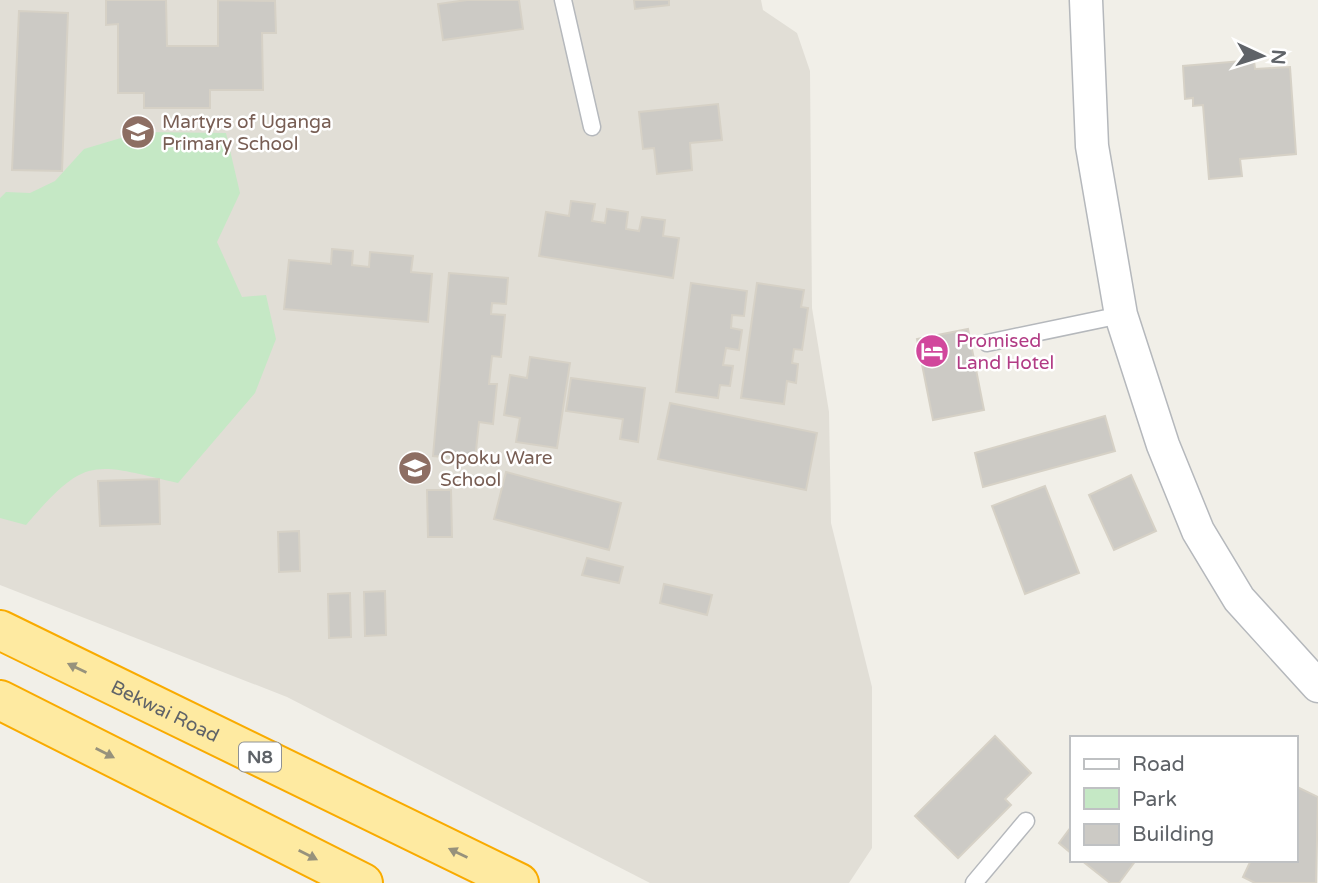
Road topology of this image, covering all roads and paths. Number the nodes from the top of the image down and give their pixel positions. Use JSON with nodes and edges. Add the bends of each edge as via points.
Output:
{"nodes":[{"id":1,"x":563,"y":0,"type":"edge"},
{"id":2,"x":1086,"y":0,"type":"edge"},
{"id":3,"x":592,"y":127,"type":"dead end"},
{"id":4,"x":1121,"y":315,"type":"junction"},
{"id":5,"x":987,"y":343,"type":"dead end"},
{"id":6,"x":0,"y":630,"type":"edge"},
{"id":7,"x":1318,"y":686,"type":"edge"},
{"id":8,"x":0,"y":700,"type":"edge"},
{"id":9,"x":1026,"y":821,"type":"dead end"},
{"id":10,"x":363,"y":883,"type":"edge"},
{"id":11,"x":519,"y":883,"type":"edge"},
{"id":12,"x":974,"y":883,"type":"edge"}],
"edges":[{"from":1,"to":3,"type":"lane"},
{"from":2,"to":4,"type":"street","via":[[1092,146]]},
{"from":4,"to":5,"type":"lane"},
{"from":4,"to":7,"type":"street","via":[[1163,445],[1198,531],[1239,599]]},
{"from":11,"to":6,"type":"highway","name":"Bekwai Road","number":"N8","one_way":true},
{"from":8,"to":10,"type":"highway","one_way":true},
{"from":9,"to":12,"type":"lane"}]}
